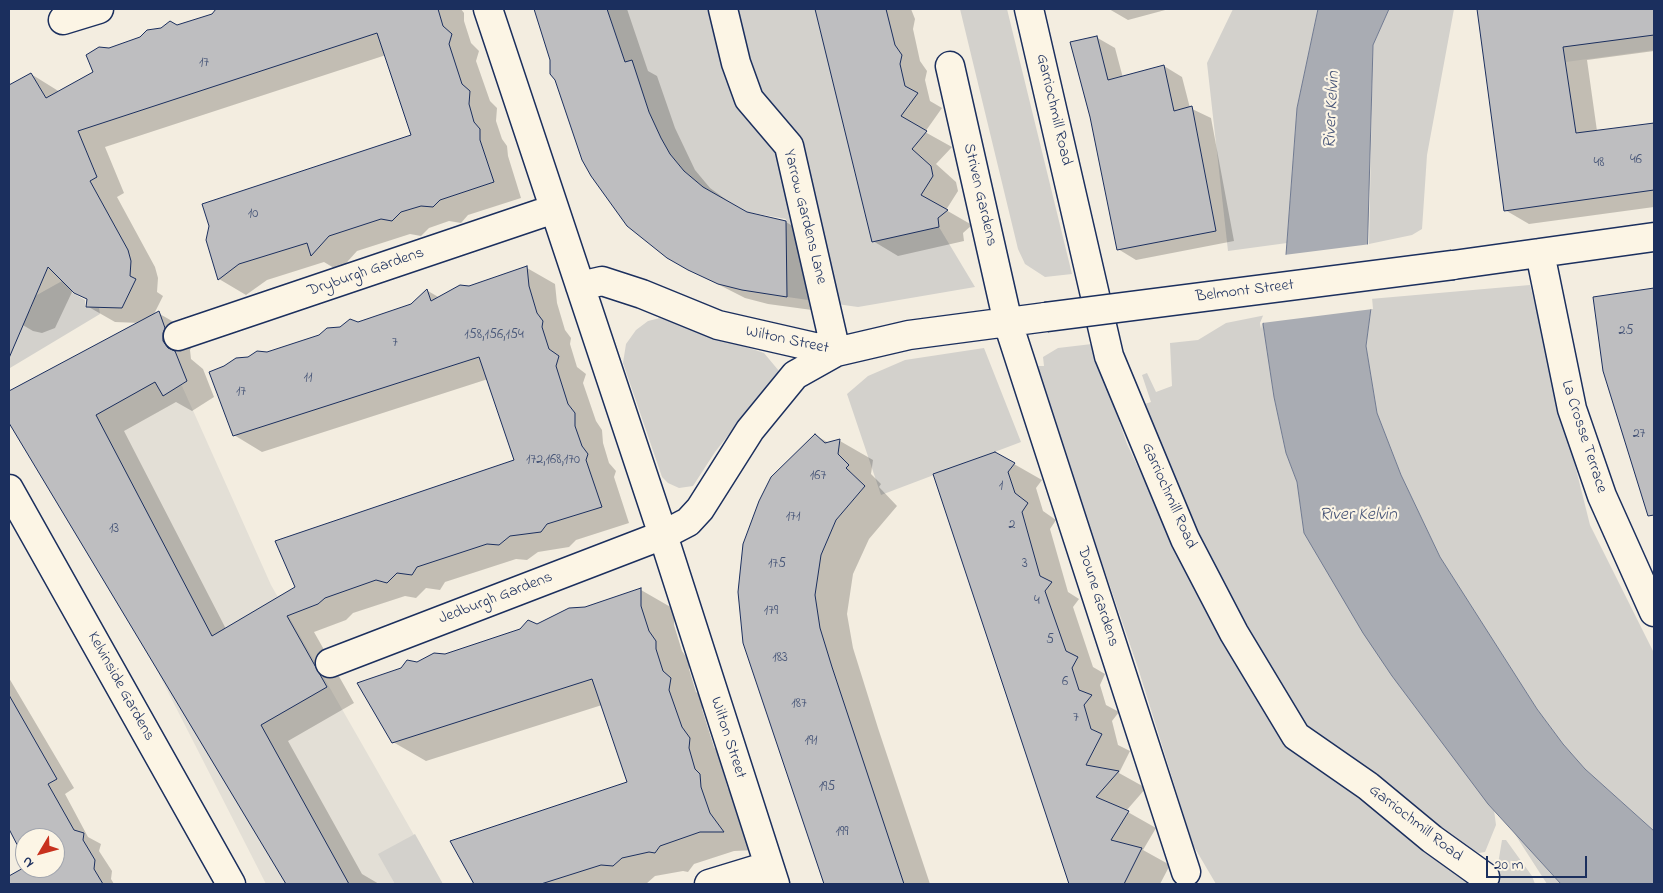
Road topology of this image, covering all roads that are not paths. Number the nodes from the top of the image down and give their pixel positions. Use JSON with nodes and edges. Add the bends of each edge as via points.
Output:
{"nodes":[{"id":1,"x":99,"y":9,"type":"edge"},
{"id":2,"x":488,"y":9,"type":"edge"},
{"id":3,"x":723,"y":9,"type":"edge"},
{"id":4,"x":1029,"y":9,"type":"edge"},
{"id":5,"x":63,"y":20,"type":"dead end"},
{"id":6,"x":950,"y":66,"type":"dead end"},
{"id":7,"x":554,"y":209,"type":"junction"},
{"id":8,"x":1654,"y":237,"type":"edge"},
{"id":9,"x":1540,"y":253,"type":"junction"},
{"id":10,"x":580,"y":286,"type":"junction"},
{"id":11,"x":1008,"y":323,"type":"junction"},
{"id":12,"x":178,"y":336,"type":"dead end"},
{"id":13,"x":836,"y":352,"type":"junction"},
{"id":14,"x":9,"y":489,"type":"edge"},
{"id":15,"x":663,"y":535,"type":"junction"},
{"id":16,"x":1654,"y":612,"type":"edge"},
{"id":17,"x":330,"y":663,"type":"dead end"},
{"id":18,"x":1186,"y":872,"type":"dead end"},
{"id":19,"x":771,"y":875,"type":"edge"},
{"id":20,"x":1485,"y":877,"type":"dead end"},
{"id":21,"x":231,"y":884,"type":"edge"},
{"id":22,"x":710,"y":884,"type":"edge"}],
"edges":[{"from":1,"to":5,"type":"street"},
{"from":2,"to":7,"type":"street","name":"Wilton Street"},
{"from":3,"to":13,"type":"street","name":"Yarrow Gardens Lane","via":[[749,99],[789,146]]},
{"from":4,"to":20,"type":"street","name":"Garriochmill Road","via":[[1109,356],[1185,539],[1234,633],[1296,736],[1368,786],[1432,839]]},
{"from":6,"to":11,"type":"street","name":"Striven Gardens"},
{"from":7,"to":10,"type":"street","name":"Wilton Street"},
{"from":7,"to":12,"type":"street","name":"Dryburgh Gardens"},
{"from":8,"to":9,"type":"street","name":"Belmont Street"},
{"from":9,"to":11,"type":"street","name":"Belmont Street","bridge":true},
{"from":9,"to":16,"type":"street","name":"La Crosse Terrace","via":[[1572,409],[1602,496]]},
{"from":10,"to":13,"type":"street","name":"Wilton Street","via":[[602,281],[718,325]]},
{"from":10,"to":15,"type":"street","name":"Wilton Street"},
{"from":11,"to":13,"type":"street","name":"Belmont Street","via":[[908,335]]},
{"from":11,"to":18,"type":"street","name":"Doune Gardens"},
{"from":13,"to":15,"type":"street","name":"Wilton Street","via":[[795,374],[750,430],[700,509],[688,522]]},
{"from":14,"to":21,"type":"street","name":"Kelvinside Gardens"},
{"from":15,"to":17,"type":"street","name":"Jedburgh Gardens"},
{"from":15,"to":19,"type":"street","name":"Wilton Street"},
{"from":19,"to":22,"type":"street"}]}
